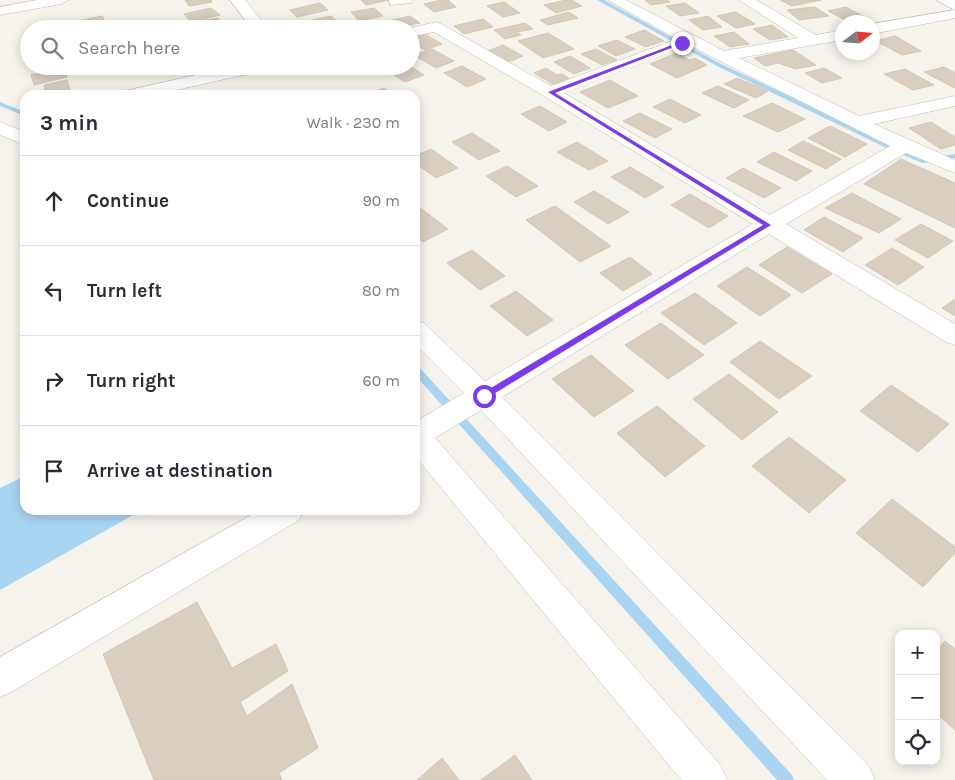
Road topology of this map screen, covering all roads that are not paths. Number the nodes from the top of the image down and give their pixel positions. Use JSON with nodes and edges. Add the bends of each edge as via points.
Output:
{"nodes":[{"id":1,"x":61,"y":0,"type":"edge"},
{"id":2,"x":237,"y":0,"type":"edge"},
{"id":3,"x":615,"y":0,"type":"edge"},
{"id":4,"x":746,"y":0,"type":"edge"},
{"id":5,"x":943,"y":0,"type":"edge"},
{"id":6,"x":955,"y":6,"type":"edge"},
{"id":7,"x":0,"y":11,"type":"edge"},
{"id":8,"x":955,"y":14,"type":"edge"},
{"id":9,"x":253,"y":20,"type":"edge"},
{"id":10,"x":880,"y":28,"type":"edge"},
{"id":11,"x":420,"y":30,"type":"edge"},
{"id":12,"x":835,"y":36,"type":"edge"},
{"id":13,"x":813,"y":40,"type":"junction"},
{"id":14,"x":682,"y":42,"type":"junction"},
{"id":15,"x":722,"y":56,"type":"junction"},
{"id":16,"x":219,"y":75,"type":"edge"},
{"id":17,"x":153,"y":90,"type":"edge"},
{"id":18,"x":550,"y":92,"type":"junction"},
{"id":19,"x":955,"y":101,"type":"edge"},
{"id":20,"x":857,"y":122,"type":"junction"},
{"id":21,"x":905,"y":146,"type":"junction"},
{"id":22,"x":955,"y":166,"type":"edge"},
{"id":23,"x":768,"y":225,"type":"junction"},
{"id":24,"x":420,"y":335,"type":"edge"},
{"id":25,"x":955,"y":336,"type":"edge"},
{"id":26,"x":484,"y":396,"type":"junction"},
{"id":27,"x":420,"y":432,"type":"edge"},
{"id":28,"x":420,"y":441,"type":"edge"},
{"id":29,"x":279,"y":515,"type":"edge"},
{"id":30,"x":0,"y":678,"type":"edge"},
{"id":31,"x":707,"y":780,"type":"edge"},
{"id":32,"x":855,"y":780,"type":"edge"}],
"edges":[{"from":1,"to":7,"type":"street"},
{"from":2,"to":9,"type":"street"},
{"from":3,"to":14,"type":"street"},
{"from":4,"to":13,"type":"street"},
{"from":5,"to":6,"type":"street"},
{"from":8,"to":10,"type":"street"},
{"from":11,"to":18,"type":"street","via":[[436,27]]},
{"from":12,"to":13,"type":"street"},
{"from":13,"to":15,"type":"street"},
{"from":14,"to":15,"type":"street"},
{"from":14,"to":18,"type":"street"},
{"from":15,"to":20,"type":"street"},
{"from":16,"to":17,"type":"street"},
{"from":18,"to":23,"type":"street"},
{"from":19,"to":20,"type":"street"},
{"from":20,"to":21,"type":"street"},
{"from":21,"to":22,"type":"street"},
{"from":21,"to":23,"type":"street"},
{"from":23,"to":25,"type":"street"},
{"from":23,"to":26,"type":"street"},
{"from":24,"to":26,"type":"street"},
{"from":26,"to":27,"type":"street"},
{"from":26,"to":32,"type":"street"},
{"from":28,"to":31,"type":"street"},
{"from":29,"to":30,"type":"street"}]}
